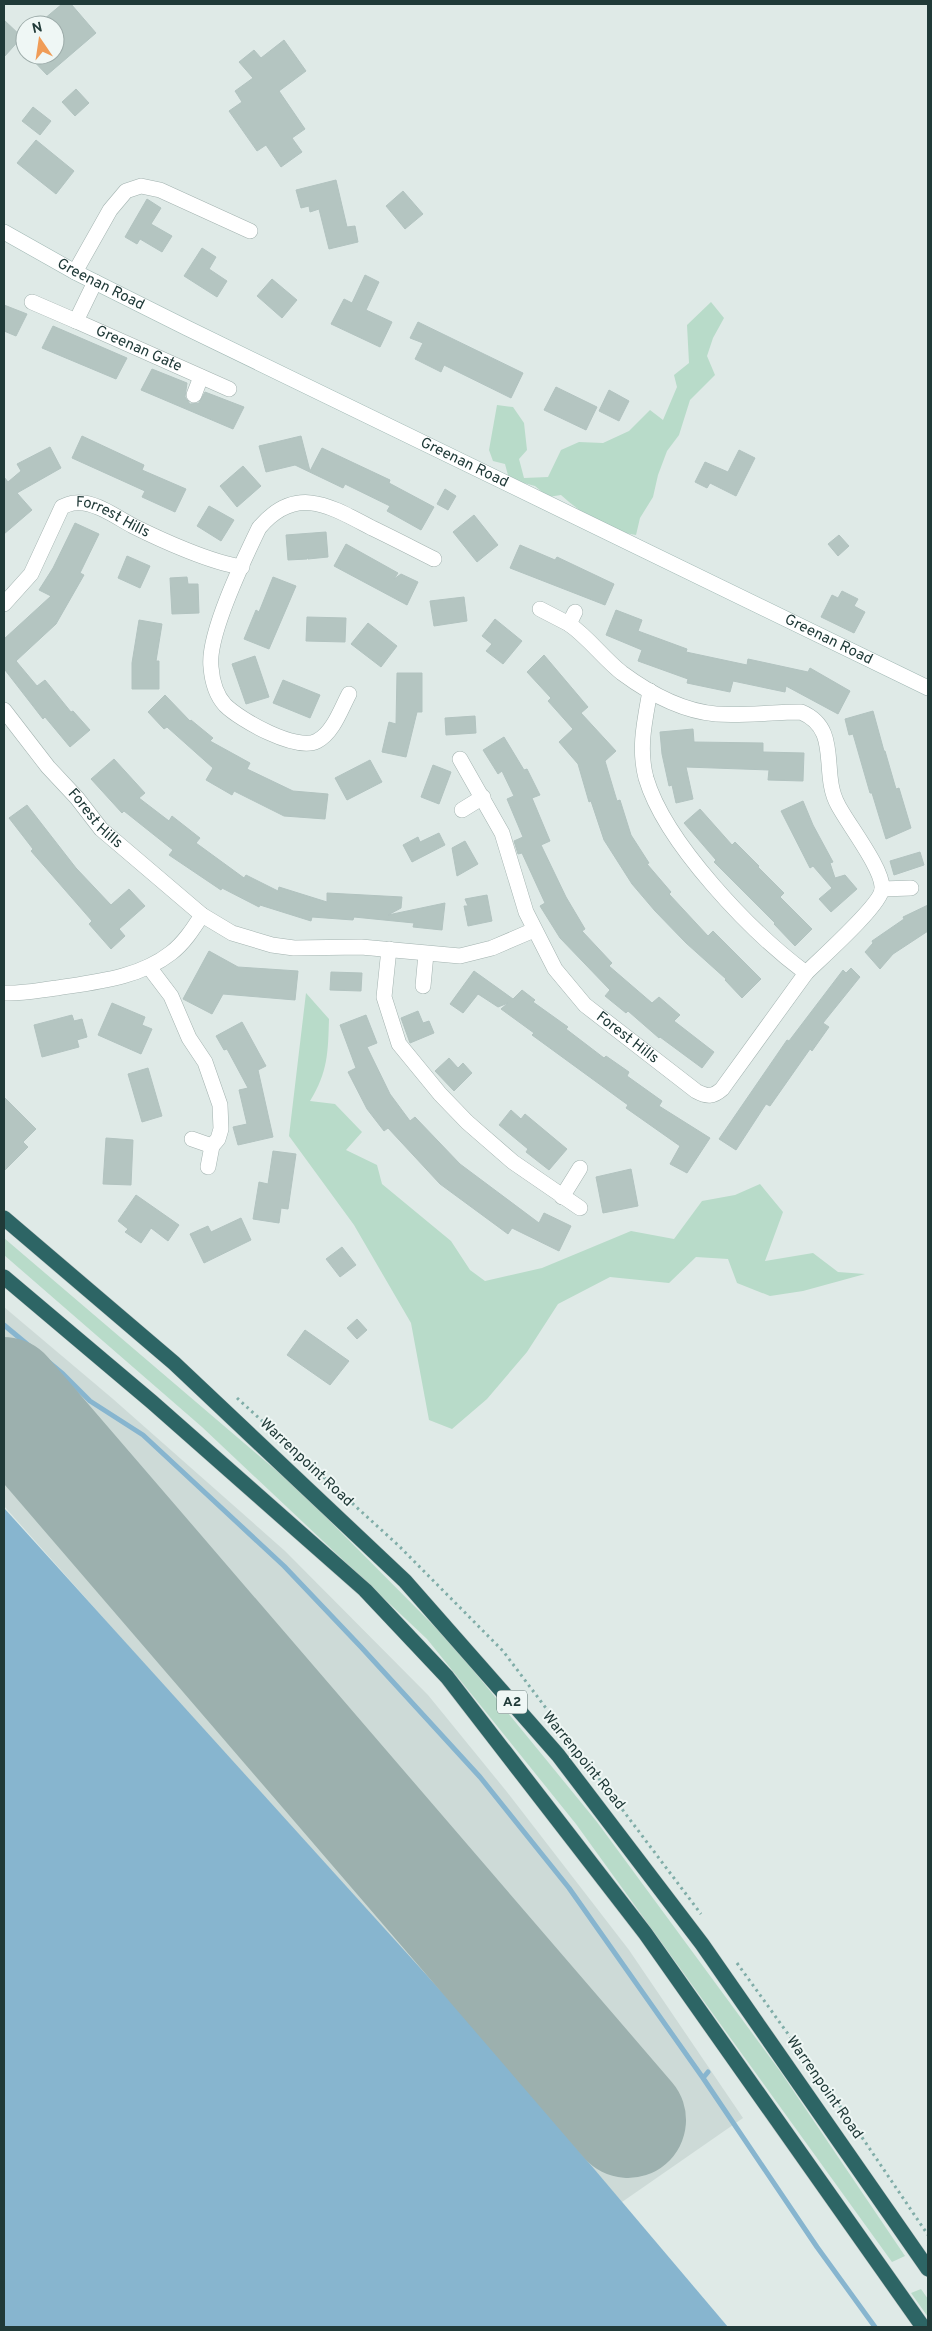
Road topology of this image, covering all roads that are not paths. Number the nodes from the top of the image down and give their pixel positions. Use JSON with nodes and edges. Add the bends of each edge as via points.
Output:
{"nodes":[{"id":1,"x":250,"y":231,"type":"dead end"},
{"id":2,"x":4,"y":232,"type":"edge"},
{"id":3,"x":75,"y":272,"type":"junction"},
{"id":4,"x":95,"y":282,"type":"junction"},
{"id":5,"x":32,"y":302,"type":"dead end"},
{"id":6,"x":76,"y":322,"type":"junction"},
{"id":7,"x":201,"y":377,"type":"junction"},
{"id":8,"x":229,"y":389,"type":"dead end"},
{"id":9,"x":194,"y":394,"type":"dead end"},
{"id":10,"x":434,"y":559,"type":"dead end"},
{"id":11,"x":242,"y":567,"type":"junction"},
{"id":12,"x":4,"y":604,"type":"edge"},
{"id":13,"x":540,"y":609,"type":"dead end"},
{"id":14,"x":928,"y":688,"type":"edge"},
{"id":15,"x":650,"y":691,"type":"junction"},
{"id":16,"x":348,"y":694,"type":"dead end"},
{"id":17,"x":4,"y":710,"type":"edge"},
{"id":18,"x":460,"y":759,"type":"dead end"},
{"id":19,"x":483,"y":797,"type":"junction"},
{"id":20,"x":462,"y":810,"type":"dead end"},
{"id":21,"x":911,"y":888,"type":"dead end"},
{"id":22,"x":882,"y":889,"type":"junction"},
{"id":23,"x":202,"y":915,"type":"junction"},
{"id":24,"x":534,"y":930,"type":"junction"},
{"id":25,"x":389,"y":950,"type":"junction"},
{"id":26,"x":426,"y":954,"type":"junction"},
{"id":27,"x":149,"y":967,"type":"junction"},
{"id":28,"x":806,"y":973,"type":"junction"},
{"id":29,"x":423,"y":986,"type":"dead end"},
{"id":30,"x":4,"y":993,"type":"edge"},
{"id":31,"x":192,"y":1139,"type":"dead end"},
{"id":32,"x":212,"y":1146,"type":"junction"},
{"id":33,"x":208,"y":1167,"type":"dead end"},
{"id":34,"x":580,"y":1168,"type":"dead end"},
{"id":35,"x":562,"y":1197,"type":"junction"},
{"id":36,"x":580,"y":1208,"type":"dead end"},
{"id":37,"x":4,"y":1218,"type":"edge"},
{"id":38,"x":4,"y":1277,"type":"edge"},
{"id":39,"x":928,"y":2269,"type":"edge"},
{"id":40,"x":922,"y":2327,"type":"edge"}],
"edges":[{"from":1,"to":3,"type":"street","via":[[160,190],[141,186],[126,191],[110,210]]},
{"from":2,"to":3,"type":"street","name":"Greenan Road"},
{"from":3,"to":4,"type":"street","name":"Greenan Road"},
{"from":4,"to":6,"type":"street","name":"Greenan Gate"},
{"from":4,"to":14,"type":"street","name":"Greenan Road"},
{"from":5,"to":6,"type":"street","name":"Greenan Gate"},
{"from":6,"to":7,"type":"street","name":"Greenan Gate"},
{"from":7,"to":8,"type":"street","name":"Greenan Gate"},
{"from":7,"to":9,"type":"street","name":"Greenan Gate"},
{"from":10,"to":11,"type":"street","via":[[340,510],[312,502],[289,506],[269,517],[259,528]]},
{"from":11,"to":12,"type":"street","name":"Forrest Hills","via":[[221,563],[100,509],[73,502],[62,507],[31,574]]},
{"from":11,"to":16,"type":"street","via":[[211,650],[212,679],[225,705],[264,729],[306,745],[318,741],[328,732]]},
{"from":13,"to":15,"type":"street","via":[[572,618],[616,668]]},
{"from":15,"to":22,"type":"street","via":[[701,712],[801,712],[813,717],[822,727],[826,740],[832,789],[838,805],[881,878]]},
{"from":15,"to":28,"type":"street","via":[[643,727],[643,759],[646,778],[662,813],[694,862],[715,887],[786,958]]},
{"from":17,"to":23,"type":"street","name":"Forest Hills","via":[[101,829]]},
{"from":18,"to":19,"type":"street"},
{"from":19,"to":20,"type":"street"},
{"from":19,"to":24,"type":"street","via":[[502,833]]},
{"from":21,"to":22,"type":"street"},
{"from":22,"to":28,"type":"street","name":"Forest Hills","via":[[873,907]]},
{"from":23,"to":25,"type":"street","name":"Forest Hills","via":[[232,933],[272,945]]},
{"from":23,"to":27,"type":"street","via":[[182,943]]},
{"from":24,"to":26,"type":"street","name":"Forest Hills","via":[[468,955]]},
{"from":24,"to":28,"type":"street","name":"Forest Hills","via":[[555,969],[585,1005],[706,1096],[722,1089]]},
{"from":25,"to":26,"type":"street","name":"Forest Hills"},
{"from":25,"to":35,"type":"street","via":[[384,997],[399,1044],[466,1122],[513,1162]]},
{"from":26,"to":29,"type":"street"},
{"from":27,"to":30,"type":"street","via":[[97,982]]},
{"from":27,"to":32,"type":"street","via":[[171,996],[216,1091],[221,1129]]},
{"from":31,"to":32,"type":"street"},
{"from":32,"to":33,"type":"street"},
{"from":34,"to":35,"type":"street"},
{"from":35,"to":36,"type":"street"},
{"from":37,"to":39,"type":"highway","name":"Warrenpoint Road","number":"A2","via":[[174,1363],[398,1574],[526,1718],[558,1755],[702,1944]]},
{"from":38,"to":40,"type":"highway","number":"A2","via":[[152,1402],[365,1590],[447,1677],[645,1933]]}]}
